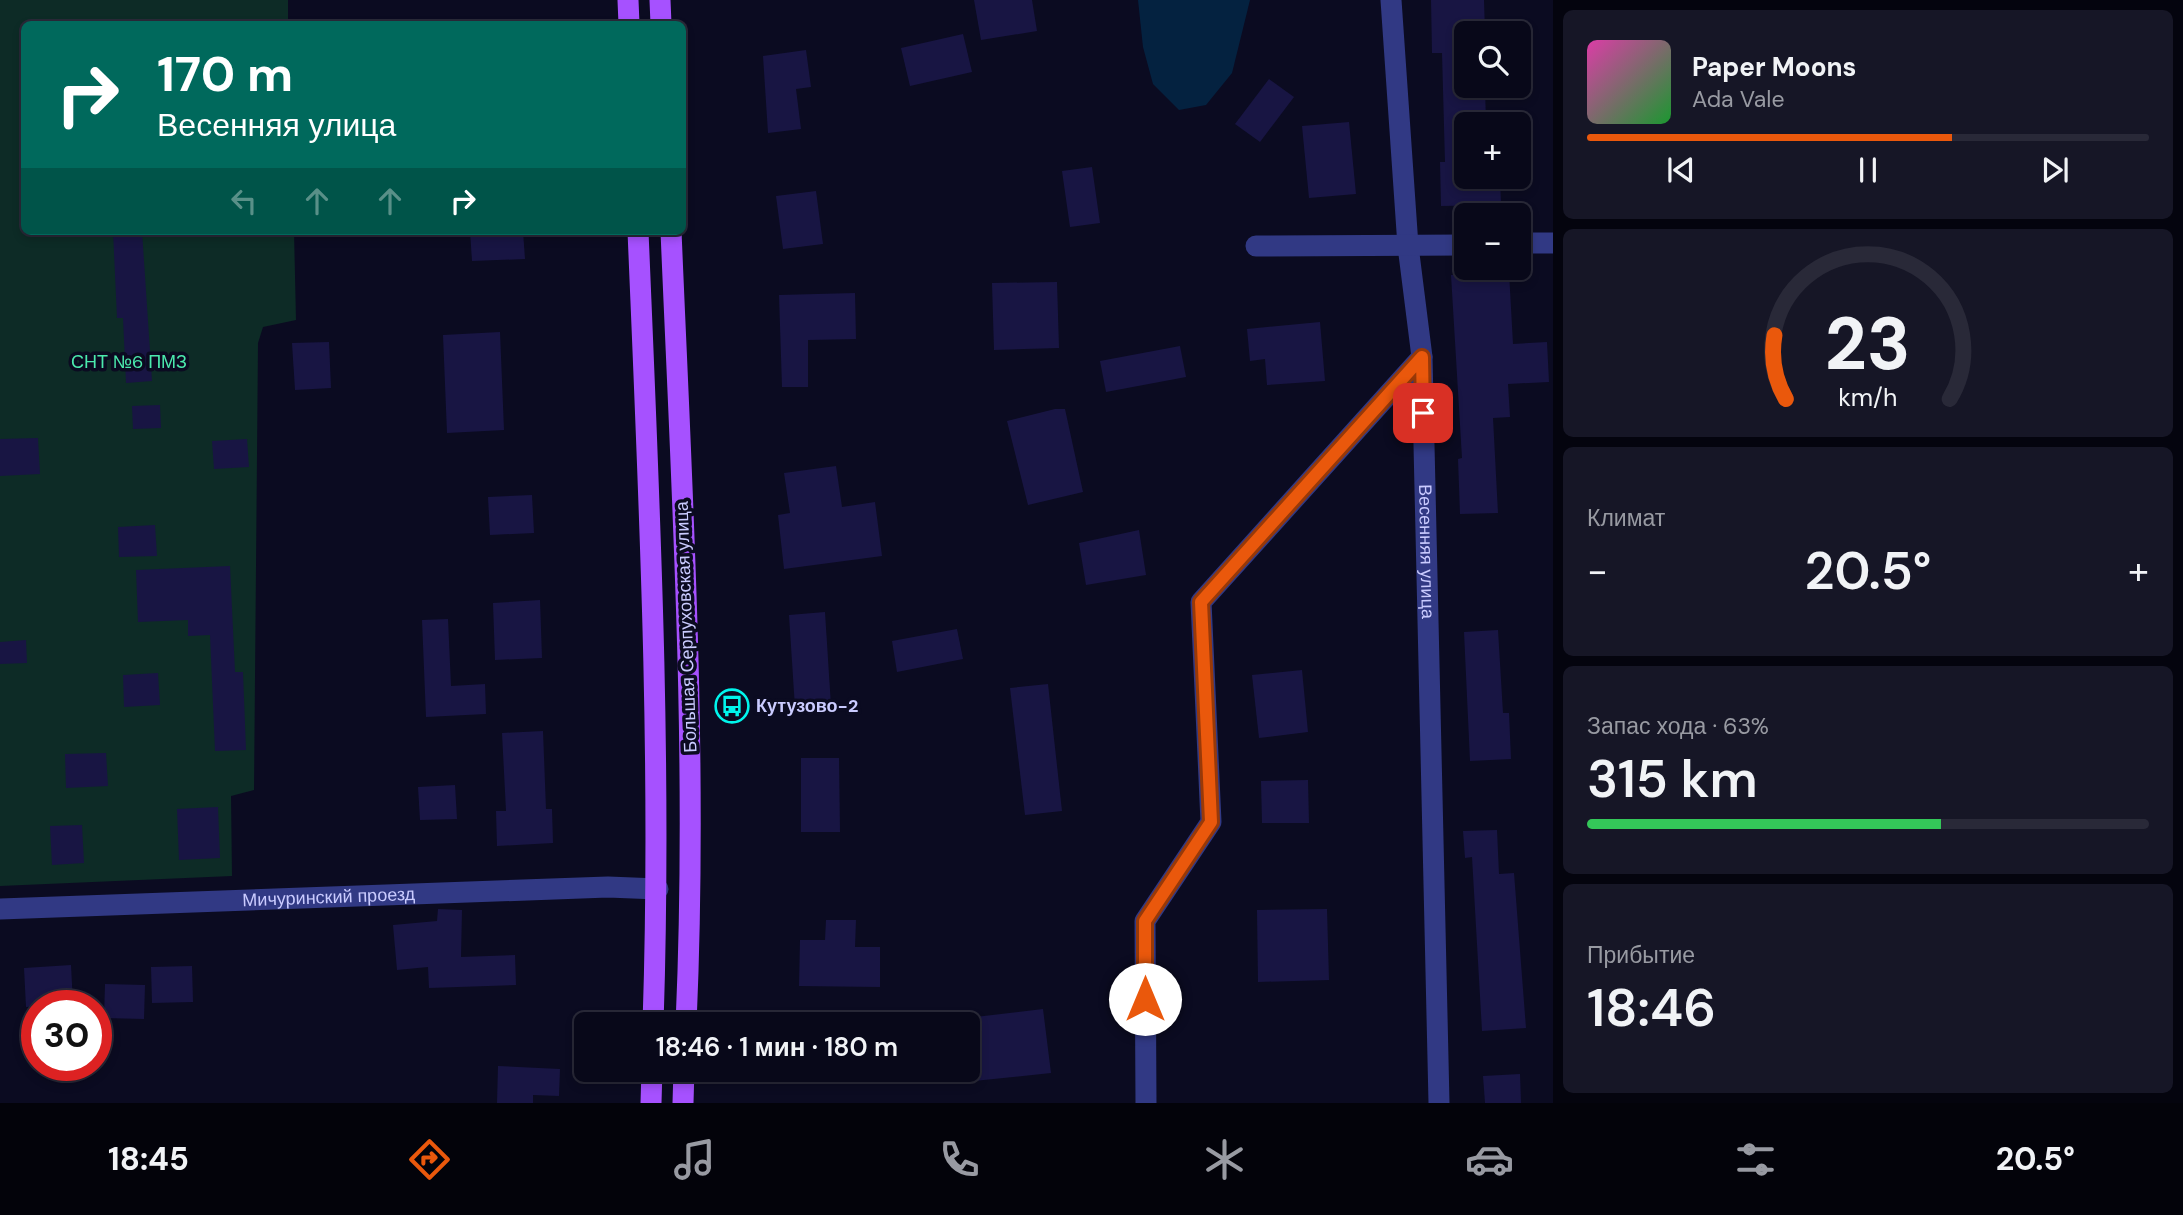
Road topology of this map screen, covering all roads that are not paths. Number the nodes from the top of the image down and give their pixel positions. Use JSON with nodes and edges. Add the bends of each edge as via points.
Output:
{"nodes":[{"id":1,"x":628,"y":0,"type":"edge"},
{"id":2,"x":660,"y":0,"type":"edge"},
{"id":3,"x":1391,"y":0,"type":"edge"},
{"id":4,"x":629,"y":21,"type":"edge"},
{"id":5,"x":661,"y":21,"type":"edge"},
{"id":6,"x":638,"y":235,"type":"edge"},
{"id":7,"x":670,"y":235,"type":"edge"},
{"id":8,"x":1531,"y":243,"type":"edge"},
{"id":9,"x":1553,"y":243,"type":"edge"},
{"id":10,"x":1454,"y":245,"type":"edge"},
{"id":11,"x":1256,"y":246,"type":"dead end"},
{"id":12,"x":1408,"y":246,"type":"junction"},
{"id":13,"x":1422,"y":357,"type":"junction"},
{"id":14,"x":659,"y":889,"type":"junction"},
{"id":15,"x":0,"y":909,"type":"edge"},
{"id":16,"x":654,"y":1012,"type":"edge"},
{"id":17,"x":687,"y":1012,"type":"edge"},
{"id":18,"x":652,"y":1082,"type":"edge"},
{"id":19,"x":684,"y":1082,"type":"edge"},
{"id":20,"x":651,"y":1103,"type":"edge"},
{"id":21,"x":683,"y":1103,"type":"edge"},
{"id":22,"x":1146,"y":1103,"type":"edge"},
{"id":23,"x":1439,"y":1103,"type":"edge"}],
"edges":[{"from":1,"to":4,"type":"main road"},
{"from":2,"to":5,"type":"main road"},
{"from":3,"to":12,"type":"street","name":"Весенняя улица"},
{"from":6,"to":14,"type":"main road","name":"Большая Серпуховская улица","via":[[657,663]]},
{"from":7,"to":17,"type":"main road","name":"Большая Серпуховская улица","via":[[691,709],[692,891]]},
{"from":8,"to":9,"type":"street"},
{"from":10,"to":12,"type":"street"},
{"from":11,"to":12,"type":"street"},
{"from":12,"to":13,"type":"street","name":"Весенняя улица"},
{"from":13,"to":22,"type":"street","via":[[1201,602],[1211,822],[1145,921]]},
{"from":13,"to":23,"type":"street","name":"Весенняя улица"},
{"from":14,"to":15,"type":"street","name":"Мичуринский проезд","via":[[608,887]]},
{"from":14,"to":16,"type":"main road","name":"Большая Серпуховская улица"},
{"from":18,"to":20,"type":"main road"},
{"from":19,"to":21,"type":"main road"}]}
